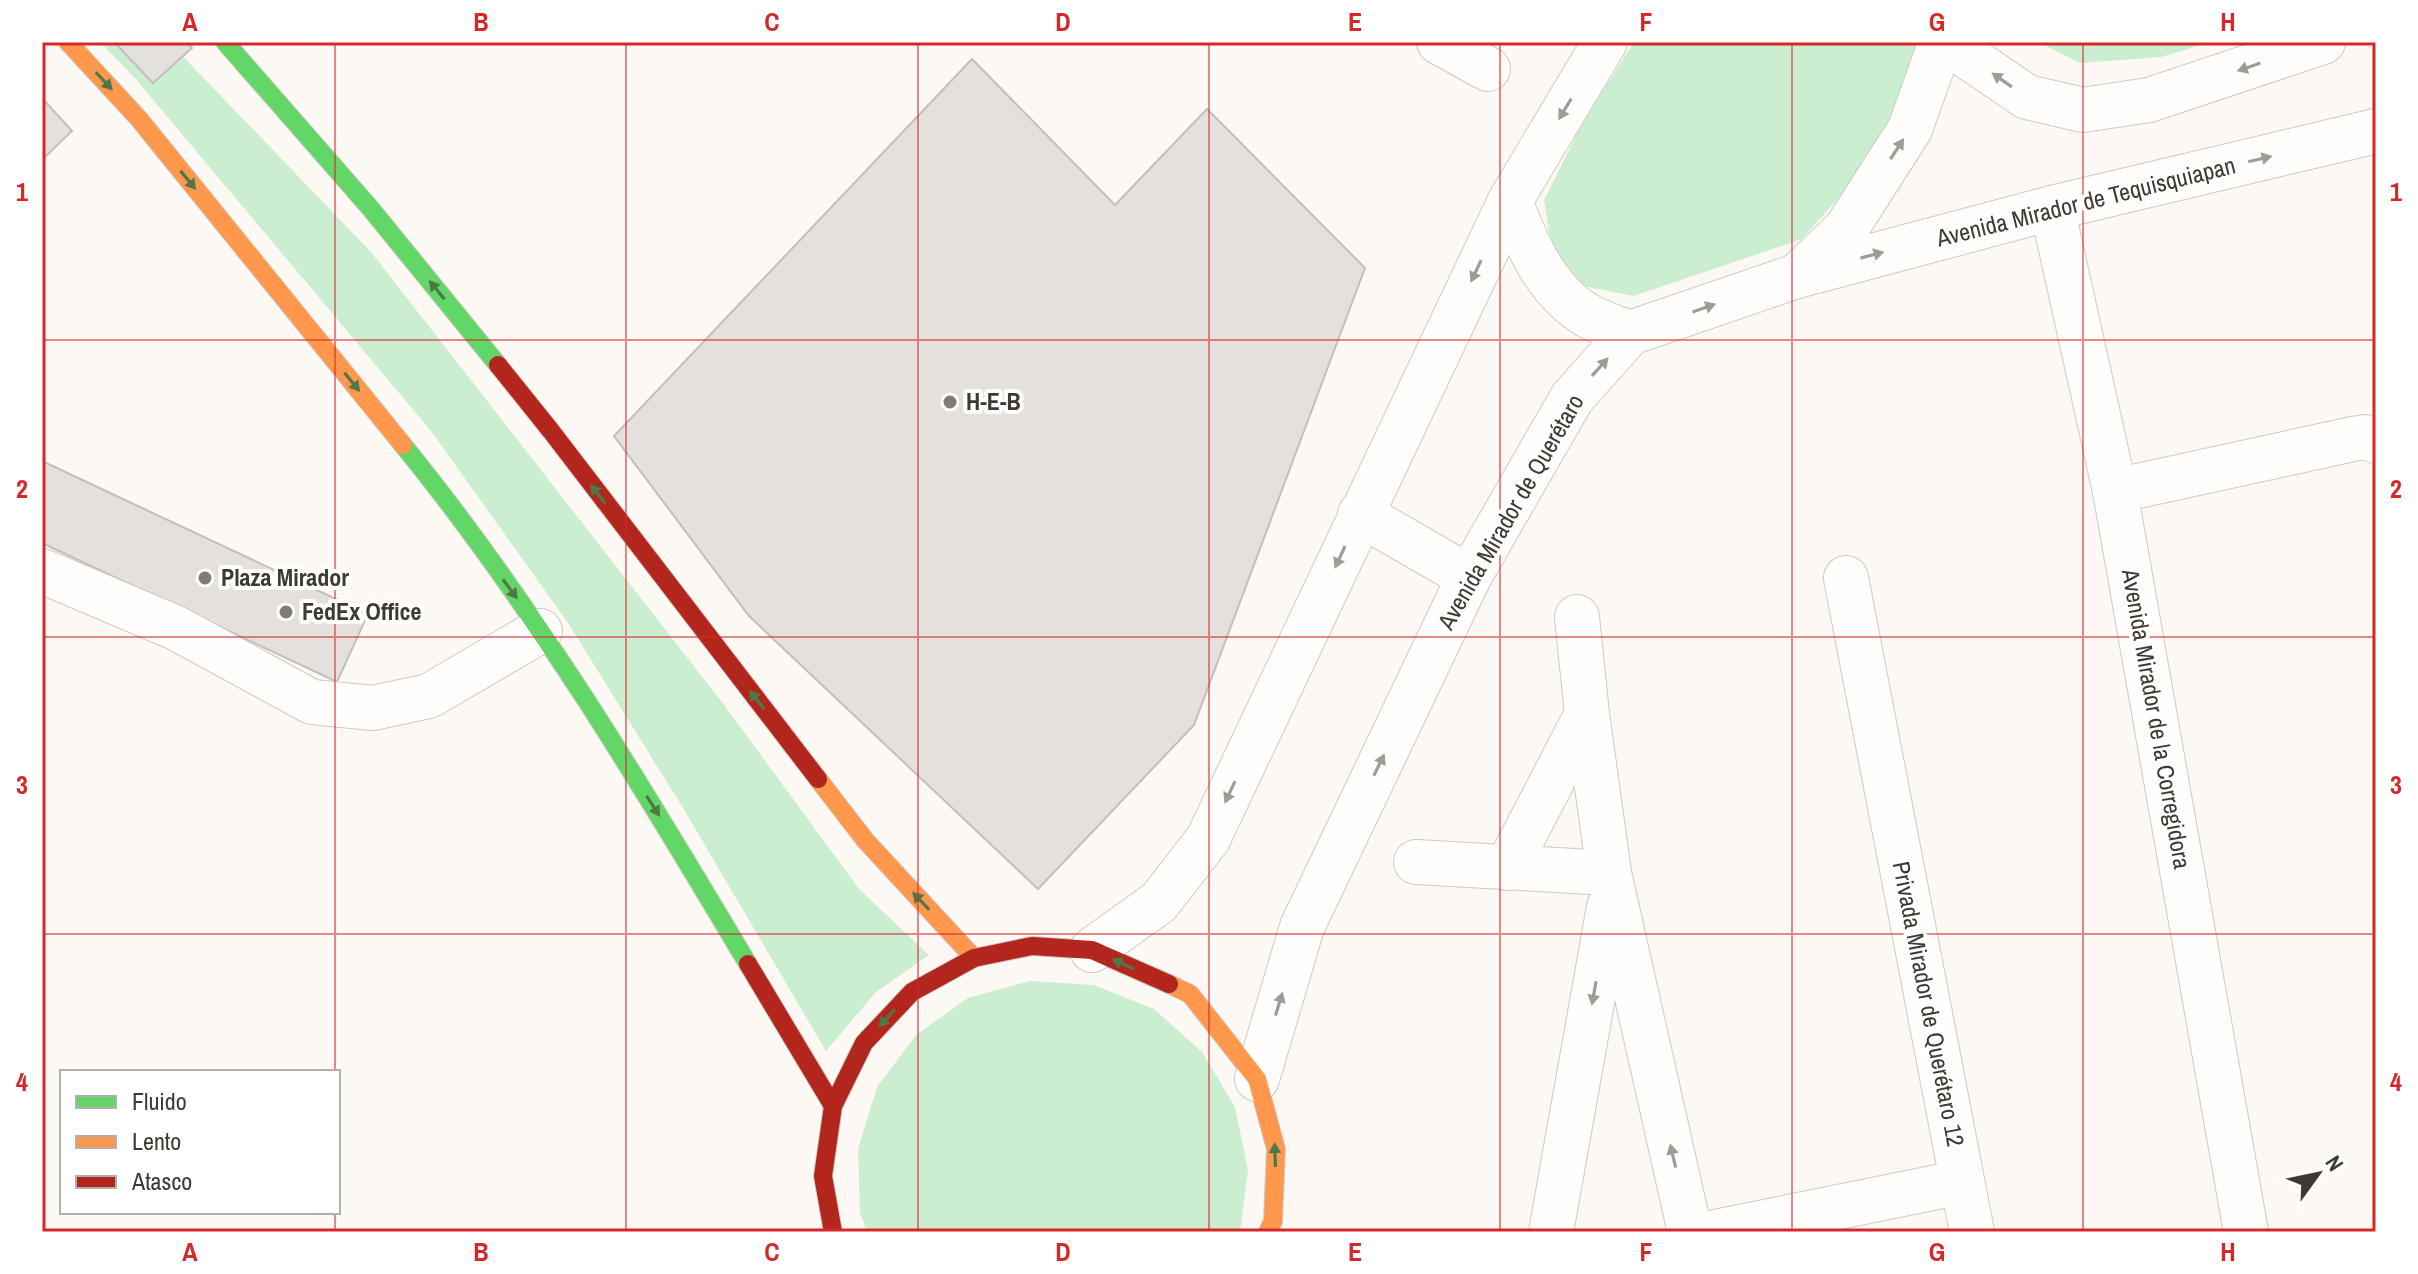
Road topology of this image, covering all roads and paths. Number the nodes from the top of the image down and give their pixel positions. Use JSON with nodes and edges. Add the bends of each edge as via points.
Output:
{"nodes":[{"id":1,"x":68,"y":42,"type":"edge"},
{"id":2,"x":225,"y":42,"type":"edge"},
{"id":3,"x":1439,"y":42,"type":"edge"},
{"id":4,"x":1605,"y":42,"type":"edge"},
{"id":5,"x":1944,"y":42,"type":"edge"},
{"id":6,"x":2323,"y":42,"type":"edge"},
{"id":7,"x":1488,"y":69,"type":"dead end"},
{"id":8,"x":2376,"y":131,"type":"edge"},
{"id":9,"x":1510,"y":201,"type":"junction"},
{"id":10,"x":2052,"y":208,"type":"junction"},
{"id":11,"x":1797,"y":276,"type":"junction"},
{"id":12,"x":1630,"y":333,"type":"junction"},
{"id":13,"x":2376,"y":441,"type":"edge"},
{"id":14,"x":2115,"y":491,"type":"junction"},
{"id":15,"x":1360,"y":514,"type":"junction"},
{"id":16,"x":42,"y":571,"type":"edge"},
{"id":17,"x":1469,"y":577,"type":"junction"},
{"id":18,"x":1846,"y":578,"type":"dead end"},
{"id":19,"x":1577,"y":617,"type":"dead end"},
{"id":20,"x":540,"y":631,"type":"junction"},
{"id":21,"x":1587,"y":714,"type":"junction"},
{"id":22,"x":1416,"y":862,"type":"dead end"},
{"id":23,"x":1507,"y":868,"type":"junction"},
{"id":24,"x":1610,"y":881,"type":"junction"},
{"id":25,"x":1092,"y":950,"type":"junction"},
{"id":26,"x":974,"y":958,"type":"junction"},
{"id":27,"x":1257,"y":1079,"type":"junction"},
{"id":28,"x":833,"y":1106,"type":"junction"},
{"id":29,"x":1962,"y":1182,"type":"junction"},
{"id":30,"x":1272,"y":1228,"type":"edge"},
{"id":31,"x":833,"y":1232,"type":"edge"},
{"id":32,"x":1551,"y":1232,"type":"edge"},
{"id":33,"x":1690,"y":1232,"type":"edge"},
{"id":34,"x":1715,"y":1232,"type":"edge"},
{"id":35,"x":1972,"y":1232,"type":"edge"},
{"id":36,"x":2246,"y":1232,"type":"edge"}],
"edges":[{"from":1,"to":20,"type":"street","one_way":true,"via":[[139,119],[435,484]]},
{"from":26,"to":2,"type":"street","one_way":true,"via":[[865,840],[551,431],[371,209]]},
{"from":3,"to":7,"type":"street"},
{"from":4,"to":9,"type":"street","one_way":true},
{"from":6,"to":5,"type":"street","one_way":true,"via":[[2149,100],[2083,110],[2027,97]]},
{"from":11,"to":5,"type":"street","name":"Avenida Mirador de Querétaro","one_way":true,"via":[[1846,229],[1910,129]]},
{"from":10,"to":8,"type":"street","name":"Avenida Mirador de Tequisquiapan","one_way":true},
{"from":9,"to":12,"type":"street","via":[[1527,246],[1556,290],[1589,316]]},
{"from":9,"to":15,"type":"street","one_way":true},
{"from":11,"to":10,"type":"street","name":"Avenida Mirador de Tequisquiapan","one_way":true},
{"from":10,"to":14,"type":"street","name":"Avenida Mirador de la Corregidora"},
{"from":12,"to":11,"type":"street","name":"Avenida Mirador de Querétaro","one_way":true},
{"from":17,"to":12,"type":"street","name":"Avenida Mirador de Querétaro","one_way":true,"via":[[1572,398]]},
{"from":13,"to":14,"type":"street","via":[[2353,439]]},
{"from":14,"to":36,"type":"street","name":"Avenida Mirador de la Corregidora"},
{"from":15,"to":17,"type":"street"},
{"from":15,"to":25,"type":"street","one_way":true,"via":[[1208,839],[1159,902]]},
{"from":16,"to":20,"type":"street","via":[[176,628],[312,702],[373,708],[429,696]]},
{"from":27,"to":17,"type":"street","name":"Avenida Mirador de Querétaro","one_way":true,"via":[[1302,927]]},
{"from":18,"to":29,"type":"street","name":"Privada Mirador de Querétaro 12"},
{"from":19,"to":21,"type":"street"},
{"from":20,"to":28,"type":"street","one_way":true,"via":[[666,826]]},
{"from":21,"to":23,"type":"street"},
{"from":21,"to":24,"type":"street"},
{"from":22,"to":23,"type":"street"},
{"from":23,"to":24,"type":"street"},
{"from":24,"to":32,"type":"street","one_way":true},
{"from":33,"to":24,"type":"street","one_way":true},
{"from":25,"to":26,"type":"street","via":[[1032,946]]},
{"from":27,"to":25,"type":"street","one_way":true,"via":[[1190,994]]},
{"from":26,"to":28,"type":"street","one_way":true,"via":[[912,992],[864,1043]]},
{"from":30,"to":27,"type":"street","one_way":true,"via":[[1276,1149]]},
{"from":28,"to":31,"type":"street","via":[[823,1176]]},
{"from":29,"to":34,"type":"street","name":"Privada Mirador de Querétaro 12"},
{"from":29,"to":35,"type":"street"}]}
